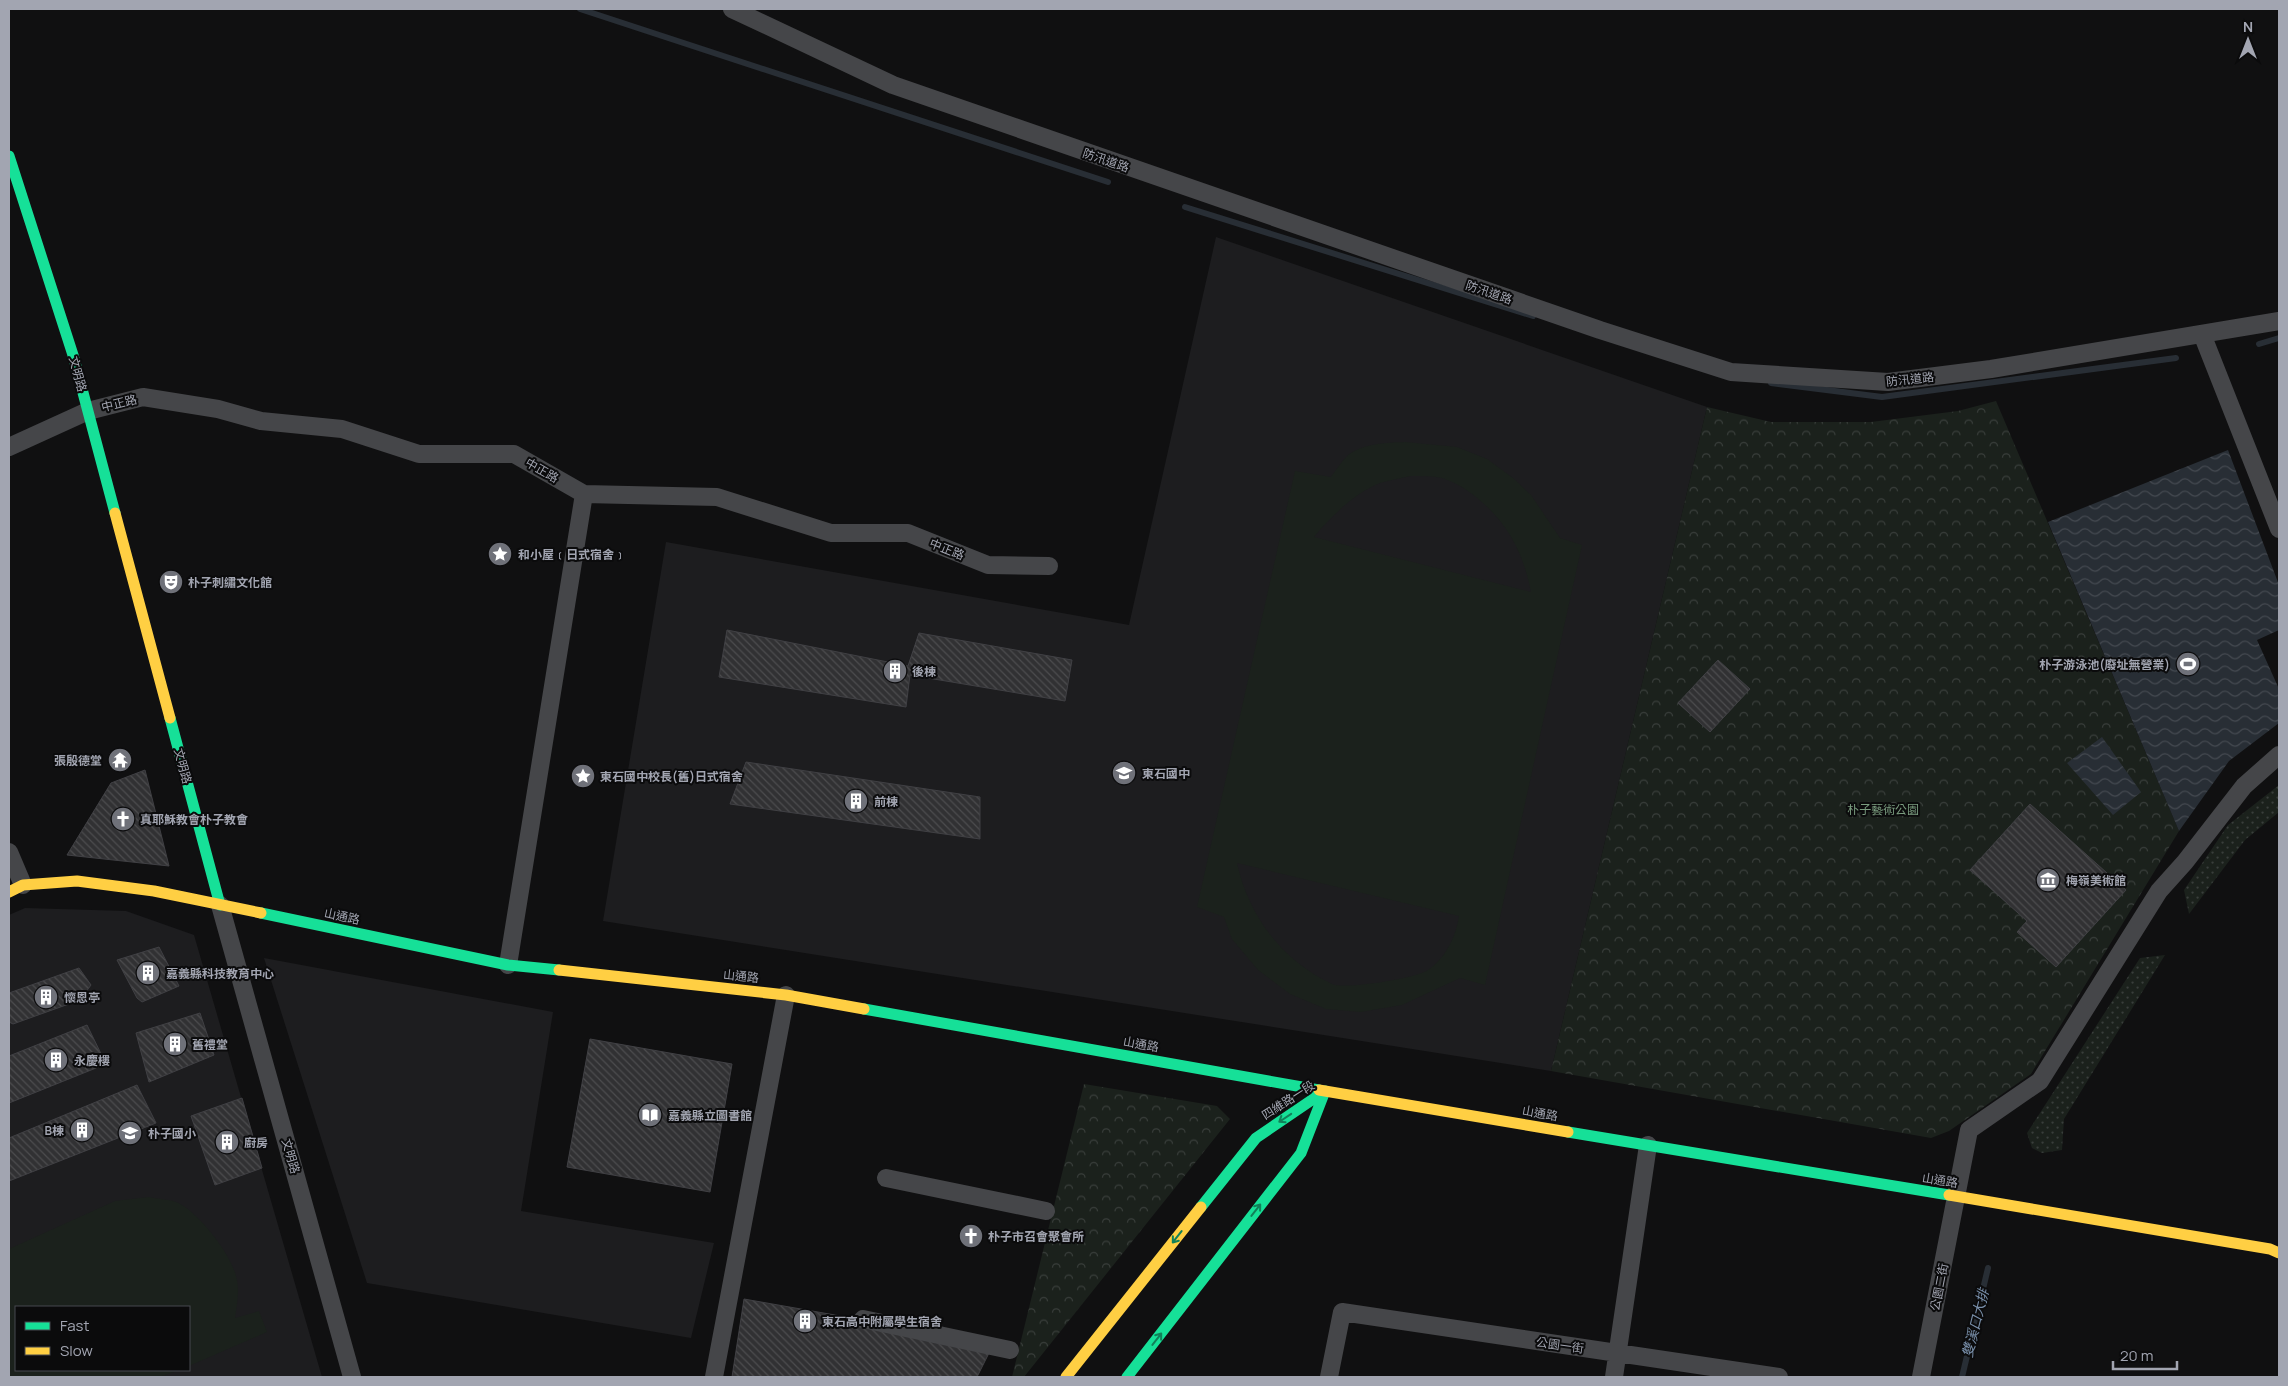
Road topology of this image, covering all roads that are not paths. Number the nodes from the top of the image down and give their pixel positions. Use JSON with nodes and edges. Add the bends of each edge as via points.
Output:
{"nodes":[{"id":1,"x":732,"y":9,"type":"edge"},
{"id":2,"x":9,"y":156,"type":"edge"},
{"id":3,"x":2279,"y":321,"type":"edge"},
{"id":4,"x":2202,"y":334,"type":"junction"},
{"id":5,"x":88,"y":411,"type":"junction"},
{"id":6,"x":9,"y":447,"type":"edge"},
{"id":7,"x":584,"y":494,"type":"junction"},
{"id":8,"x":2279,"y":529,"type":"edge"},
{"id":9,"x":1049,"y":566,"type":"dead end"},
{"id":10,"x":2279,"y":755,"type":"edge"},
{"id":11,"x":9,"y":852,"type":"edge"},
{"id":12,"x":16,"y":888,"type":"edge"},
{"id":13,"x":220,"y":905,"type":"junction"},
{"id":14,"x":508,"y":965,"type":"junction"},
{"id":15,"x":786,"y":995,"type":"junction"},
{"id":16,"x":1325,"y":1091,"type":"junction"},
{"id":17,"x":1648,"y":1145,"type":"junction"},
{"id":18,"x":886,"y":1178,"type":"dead end"},
{"id":19,"x":1956,"y":1196,"type":"junction"},
{"id":20,"x":1046,"y":1211,"type":"dead end"},
{"id":21,"x":2279,"y":1239,"type":"edge"},
{"id":22,"x":2276,"y":1253,"type":"edge"},
{"id":23,"x":863,"y":1319,"type":"dead end"},
{"id":24,"x":1010,"y":1350,"type":"dead end"},
{"id":25,"x":1618,"y":1353,"type":"junction"},
{"id":26,"x":352,"y":1377,"type":"edge"},
{"id":27,"x":714,"y":1377,"type":"edge"},
{"id":28,"x":1066,"y":1377,"type":"edge"},
{"id":29,"x":1127,"y":1377,"type":"edge"},
{"id":30,"x":1329,"y":1377,"type":"edge"},
{"id":31,"x":1614,"y":1377,"type":"edge"},
{"id":32,"x":1779,"y":1377,"type":"edge"},
{"id":33,"x":1921,"y":1377,"type":"edge"}],
"edges":[{"from":1,"to":4,"type":"street","name":"防汛道路","via":[[893,86],[1600,330],[1731,372],[1888,382],[1991,369]]},
{"from":2,"to":5,"type":"main road","name":"文明路","via":[[73,354]]},
{"from":3,"to":4,"type":"street","name":"防汛道路"},
{"from":4,"to":8,"type":"street"},
{"from":5,"to":6,"type":"street","name":"中正路"},
{"from":5,"to":7,"type":"street","name":"中正路","via":[[143,397],[218,409],[261,421],[342,429],[419,454],[514,454]]},
{"from":5,"to":13,"type":"main road","name":"文明路"},
{"from":7,"to":9,"type":"street","name":"中正路","via":[[717,496],[831,533],[908,533],[988,565]]},
{"from":7,"to":14,"type":"street"},
{"from":10,"to":19,"type":"street","name":"公園二街","via":[[2244,786],[2185,862],[2158,891],[2040,1081],[1969,1130]]},
{"from":11,"to":12,"type":"street"},
{"from":12,"to":13,"type":"main road","name":"山通路","via":[[77,881],[154,891]]},
{"from":13,"to":14,"type":"main road","name":"山通路"},
{"from":13,"to":26,"type":"street","name":"文明路"},
{"from":14,"to":15,"type":"main road","name":"山通路"},
{"from":15,"to":16,"type":"main road","name":"山通路"},
{"from":15,"to":27,"type":"street"},
{"from":16,"to":17,"type":"main road","name":"山通路"},
{"from":16,"to":28,"type":"main road","name":"四維路一段","one_way":true,"via":[[1256,1138]]},
{"from":29,"to":16,"type":"main road","name":"四維路一段","one_way":true,"via":[[1300,1153]]},
{"from":17,"to":19,"type":"main road","name":"山通路"},
{"from":17,"to":25,"type":"street"},
{"from":18,"to":20,"type":"street"},
{"from":19,"to":22,"type":"main road","name":"山通路"},
{"from":19,"to":33,"type":"street","name":"公園二街"},
{"from":21,"to":22,"type":"main road"},
{"from":23,"to":24,"type":"street"},
{"from":25,"to":30,"type":"street","name":"公園一街","via":[[1342,1312]]},
{"from":25,"to":31,"type":"street"},
{"from":25,"to":32,"type":"street","name":"公園一街"}]}
